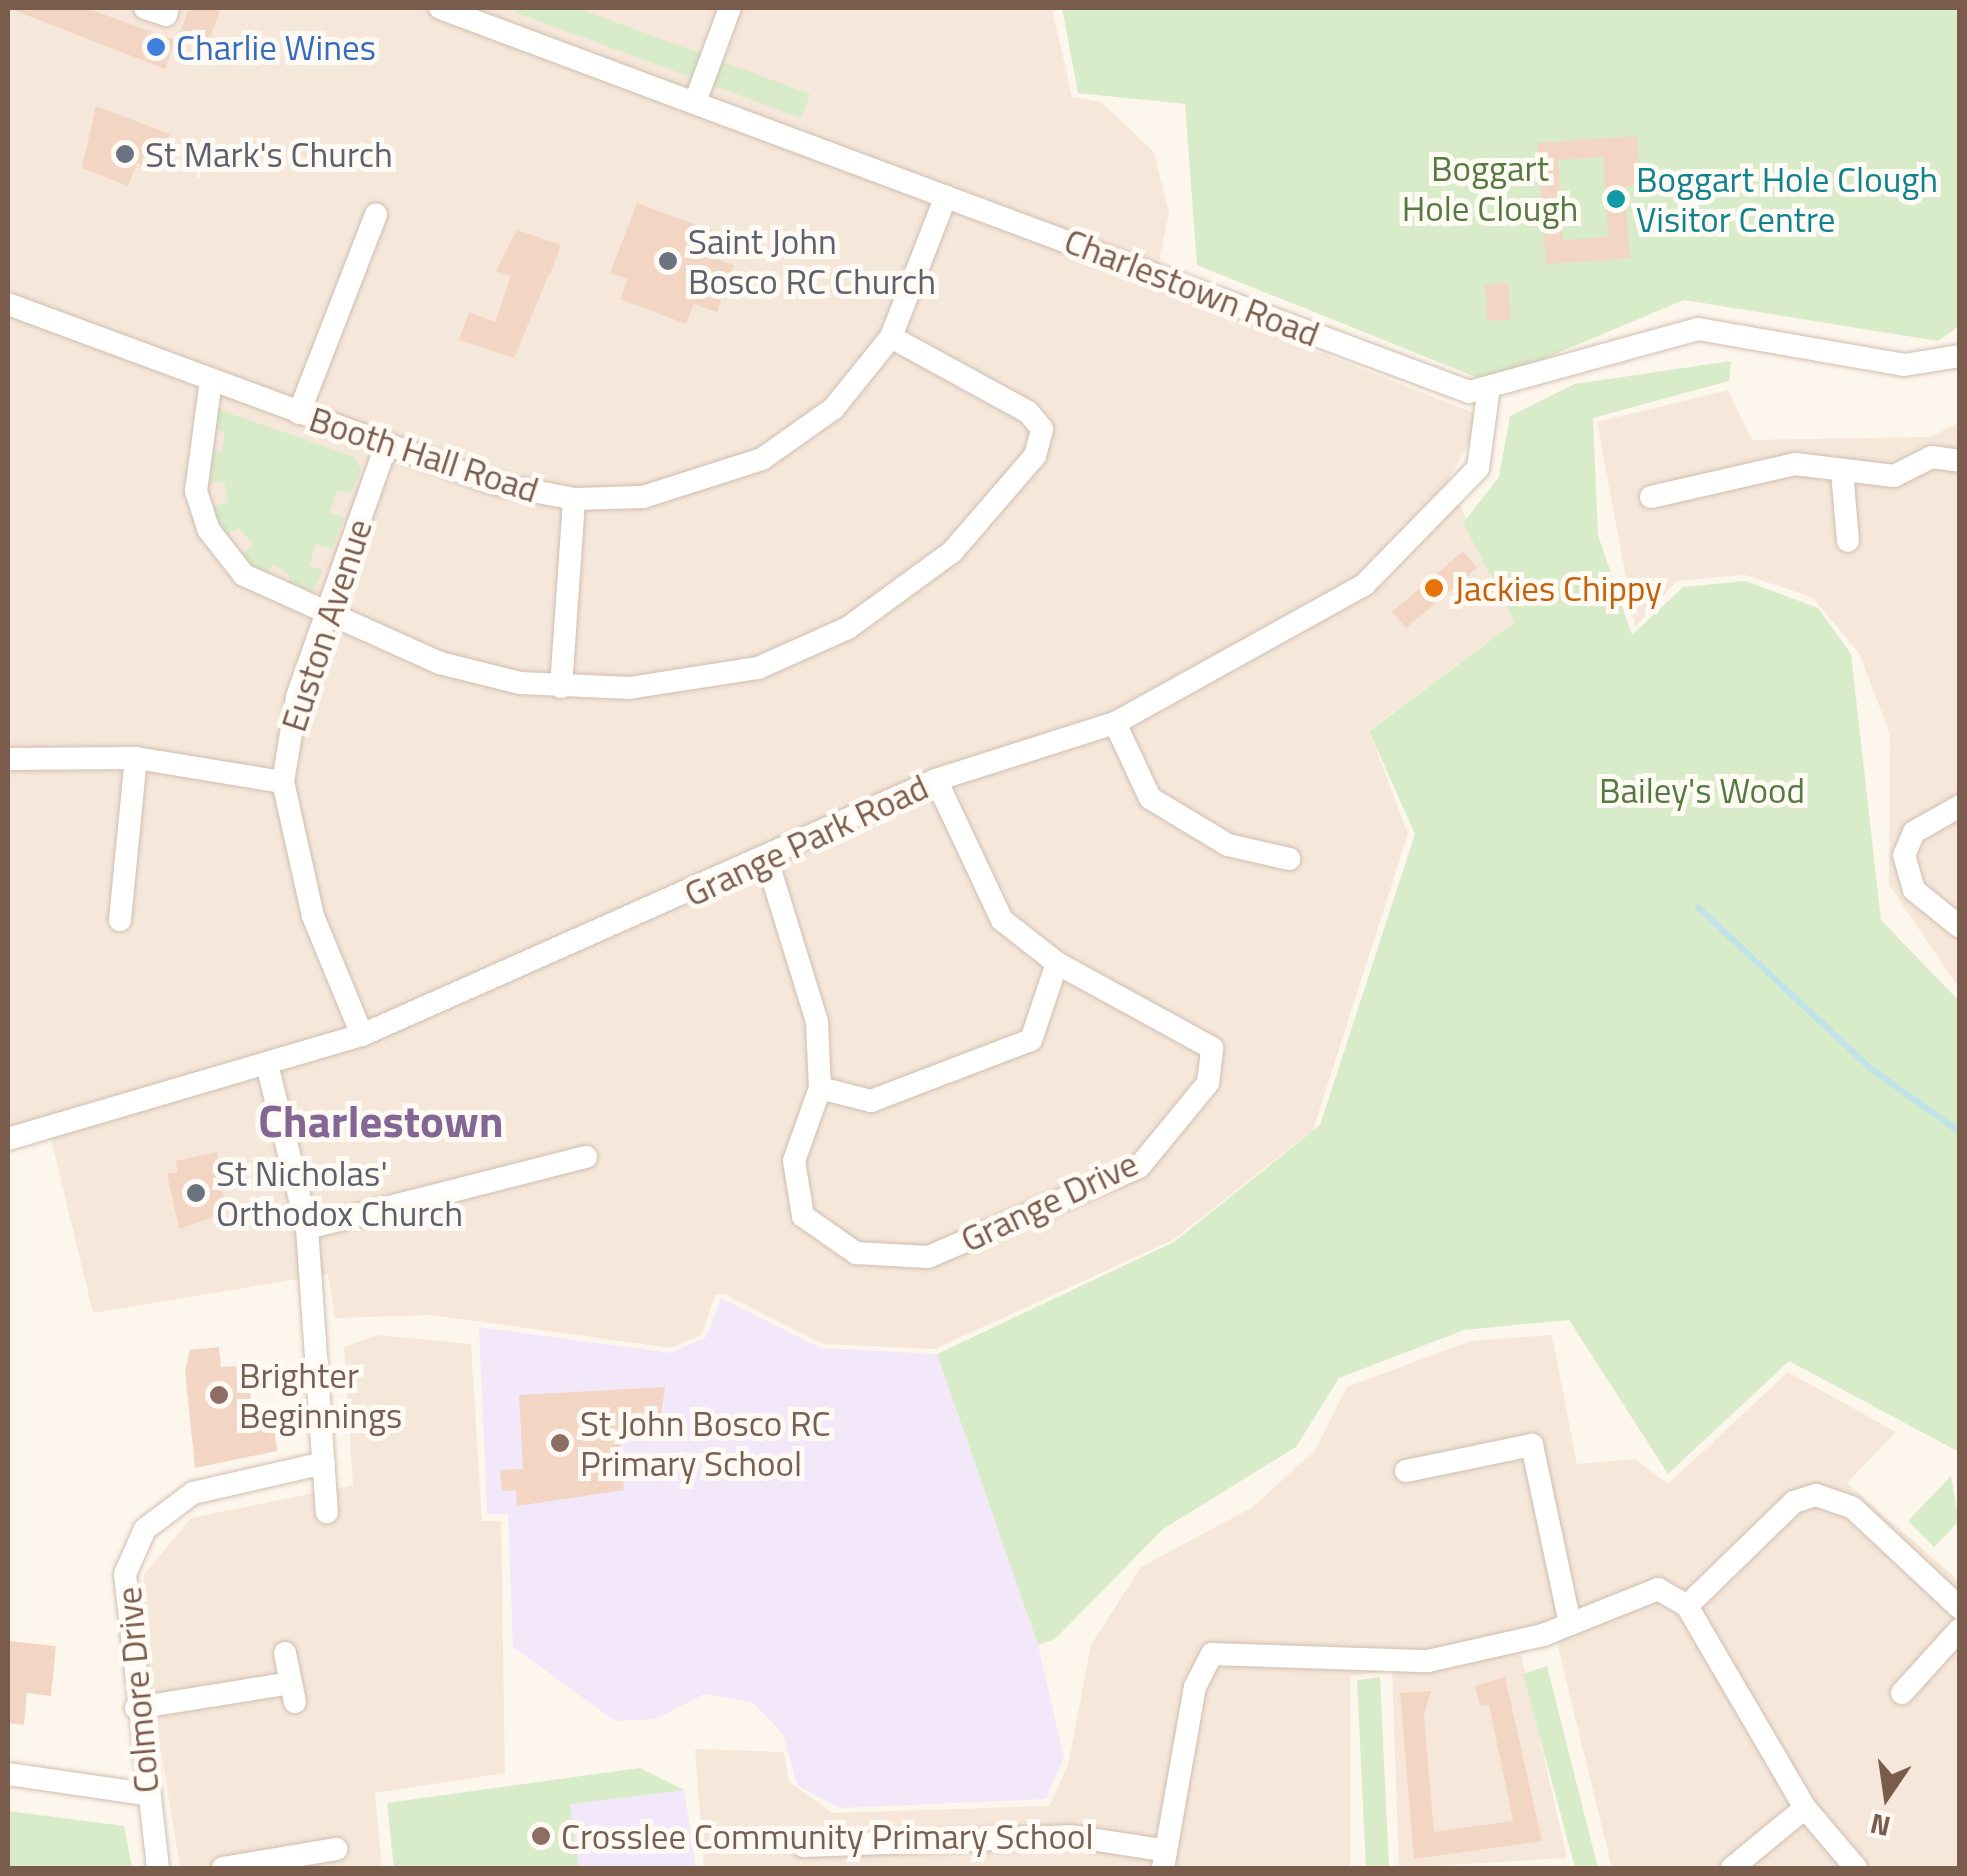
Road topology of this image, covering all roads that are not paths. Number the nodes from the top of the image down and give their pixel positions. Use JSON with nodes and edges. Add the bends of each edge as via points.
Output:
{"nodes":[{"id":1,"x":144,"y":8,"type":"edge"},
{"id":2,"x":168,"y":8,"type":"edge"},
{"id":3,"x":440,"y":8,"type":"edge"},
{"id":4,"x":730,"y":8,"type":"edge"},
{"id":5,"x":694,"y":102,"type":"junction"},
{"id":6,"x":946,"y":196,"type":"junction"},
{"id":7,"x":376,"y":214,"type":"dead end"},
{"id":8,"x":8,"y":304,"type":"edge"},
{"id":9,"x":891,"y":337,"type":"junction"},
{"id":10,"x":1960,"y":356,"type":"edge"},
{"id":11,"x":211,"y":380,"type":"junction"},
{"id":12,"x":1488,"y":394,"type":"junction"},
{"id":13,"x":299,"y":413,"type":"junction"},
{"id":14,"x":386,"y":446,"type":"junction"},
{"id":15,"x":1960,"y":461,"type":"edge"},
{"id":16,"x":1842,"y":472,"type":"junction"},
{"id":17,"x":1698,"y":484,"type":"junction"},
{"id":18,"x":1652,"y":497,"type":"dead end"},
{"id":19,"x":574,"y":499,"type":"junction"},
{"id":20,"x":1703,"y":508,"type":"dead end"},
{"id":21,"x":1848,"y":540,"type":"dead end"},
{"id":22,"x":323,"y":618,"type":"junction"},
{"id":23,"x":561,"y":687,"type":"junction"},
{"id":24,"x":1114,"y":723,"type":"junction"},
{"id":25,"x":136,"y":758,"type":"junction"},
{"id":26,"x":8,"y":760,"type":"edge"},
{"id":27,"x":936,"y":780,"type":"junction"},
{"id":28,"x":283,"y":782,"type":"junction"},
{"id":29,"x":1960,"y":806,"type":"edge"},
{"id":30,"x":1289,"y":859,"type":"dead end"},
{"id":31,"x":767,"y":860,"type":"junction"},
{"id":32,"x":120,"y":920,"type":"dead end"},
{"id":33,"x":1960,"y":927,"type":"edge"},
{"id":34,"x":1058,"y":963,"type":"junction"},
{"id":35,"x":362,"y":1035,"type":"junction"},
{"id":36,"x":268,"y":1068,"type":"junction"},
{"id":37,"x":820,"y":1088,"type":"junction"},
{"id":38,"x":8,"y":1139,"type":"edge"},
{"id":39,"x":586,"y":1157,"type":"dead end"},
{"id":40,"x":307,"y":1228,"type":"junction"},
{"id":41,"x":324,"y":1463,"type":"junction"},
{"id":42,"x":1406,"y":1471,"type":"dead end"},
{"id":43,"x":327,"y":1512,"type":"dead end"},
{"id":44,"x":1687,"y":1606,"type":"junction"},
{"id":45,"x":1960,"y":1608,"type":"edge"},
{"id":46,"x":1570,"y":1624,"type":"junction"},
{"id":47,"x":1960,"y":1629,"type":"edge"},
{"id":48,"x":285,"y":1654,"type":"dead end"},
{"id":49,"x":1902,"y":1693,"type":"dead end"},
{"id":50,"x":136,"y":1708,"type":"junction"},
{"id":51,"x":8,"y":1774,"type":"edge"},
{"id":52,"x":145,"y":1794,"type":"junction"},
{"id":53,"x":1804,"y":1808,"type":"junction"},
{"id":54,"x":802,"y":1846,"type":"dead end"},
{"id":55,"x":336,"y":1849,"type":"dead end"},
{"id":56,"x":1162,"y":1859,"type":"edge"},
{"id":57,"x":305,"y":1861,"type":"edge"},
{"id":58,"x":158,"y":1868,"type":"edge"},
{"id":59,"x":223,"y":1868,"type":"edge"},
{"id":60,"x":1732,"y":1868,"type":"edge"},
{"id":61,"x":1856,"y":1868,"type":"edge"}],
"edges":[{"from":1,"to":2,"type":"street","via":[[166,15]]},
{"from":3,"to":5,"type":"street","name":"Charlestown Road"},
{"from":4,"to":5,"type":"street"},
{"from":5,"to":6,"type":"street","name":"Charlestown Road"},
{"from":6,"to":9,"type":"street","name":"Booth Hall Road"},
{"from":6,"to":12,"type":"street","name":"Charlestown Road"},
{"from":7,"to":13,"type":"street"},
{"from":8,"to":11,"type":"street","name":"Booth Hall Road"},
{"from":9,"to":19,"type":"street","name":"Booth Hall Road","via":[[833,409],[762,459],[681,489]]},
{"from":9,"to":23,"type":"street","via":[[1028,412],[1042,429],[1034,456],[978,527],[926,574],[809,650],[694,682]]},
{"from":10,"to":12,"type":"street","via":[[1904,365],[1698,329],[1566,362]]},
{"from":11,"to":13,"type":"street","name":"Booth Hall Road"},
{"from":11,"to":22,"type":"street","via":[[196,465],[208,528],[244,575]]},
{"from":12,"to":24,"type":"street","name":"Grange Park Road","via":[[1478,468],[1364,585]]},
{"from":13,"to":14,"type":"street","name":"Booth Hall Road"},
{"from":14,"to":19,"type":"street","name":"Booth Hall Road","via":[[492,483]]},
{"from":14,"to":22,"type":"street","name":"Euston Avenue"},
{"from":15,"to":16,"type":"street","via":[[1932,457],[1894,476]]},
{"from":16,"to":17,"type":"street","via":[[1795,464]]},
{"from":16,"to":21,"type":"street"},
{"from":17,"to":18,"type":"street"},
{"from":17,"to":20,"type":"street"},
{"from":19,"to":23,"type":"street"},
{"from":22,"to":23,"type":"street","via":[[469,672]]},
{"from":22,"to":28,"type":"street","name":"Euston Avenue"},
{"from":24,"to":27,"type":"street","name":"Grange Park Road"},
{"from":24,"to":30,"type":"street","via":[[1150,798],[1228,845]]},
{"from":25,"to":26,"type":"street"},
{"from":25,"to":28,"type":"street"},
{"from":25,"to":32,"type":"street"},
{"from":27,"to":31,"type":"street","name":"Grange Park Road"},
{"from":27,"to":34,"type":"street","name":"Grange Drive","via":[[1002,920]]},
{"from":28,"to":35,"type":"street","name":"Euston Avenue","via":[[313,916]]},
{"from":29,"to":33,"type":"street","via":[[1914,832],[1904,855],[1914,890]]},
{"from":31,"to":35,"type":"street","name":"Grange Park Road"},
{"from":31,"to":37,"type":"street","name":"Grange Drive","via":[[817,1022]]},
{"from":34,"to":37,"type":"street","via":[[1030,1040],[871,1102]]},
{"from":34,"to":37,"type":"street","name":"Grange Drive","via":[[1212,1048],[1208,1083],[1139,1167],[928,1258],[856,1254],[803,1216],[794,1161]]},
{"from":35,"to":36,"type":"street","name":"Grange Park Road"},
{"from":36,"to":38,"type":"street","name":"Grange Park Road"},
{"from":36,"to":40,"type":"street"},
{"from":39,"to":40,"type":"street"},
{"from":40,"to":41,"type":"street"},
{"from":41,"to":43,"type":"street"},
{"from":41,"to":50,"type":"street","name":"Colmore Drive","via":[[192,1494],[144,1529],[125,1574]]},
{"from":42,"to":46,"type":"street","via":[[1532,1445]]},
{"from":44,"to":45,"type":"street","via":[[1794,1502],[1816,1496],[1853,1508]]},
{"from":44,"to":46,"type":"street","via":[[1647,1589]]},
{"from":44,"to":53,"type":"street"},
{"from":46,"to":56,"type":"street","via":[[1428,1661],[1212,1654],[1194,1687]]},
{"from":47,"to":49,"type":"street"},
{"from":48,"to":50,"type":"street","via":[[292,1693]]},
{"from":50,"to":52,"type":"street","name":"Colmore Drive"},
{"from":51,"to":52,"type":"street"},
{"from":52,"to":58,"type":"street","name":"Colmore Drive"},
{"from":53,"to":60,"type":"street"},
{"from":53,"to":61,"type":"street"},
{"from":54,"to":56,"type":"street","via":[[1071,1836]]},
{"from":55,"to":57,"type":"street"},
{"from":57,"to":59,"type":"street"}]}
